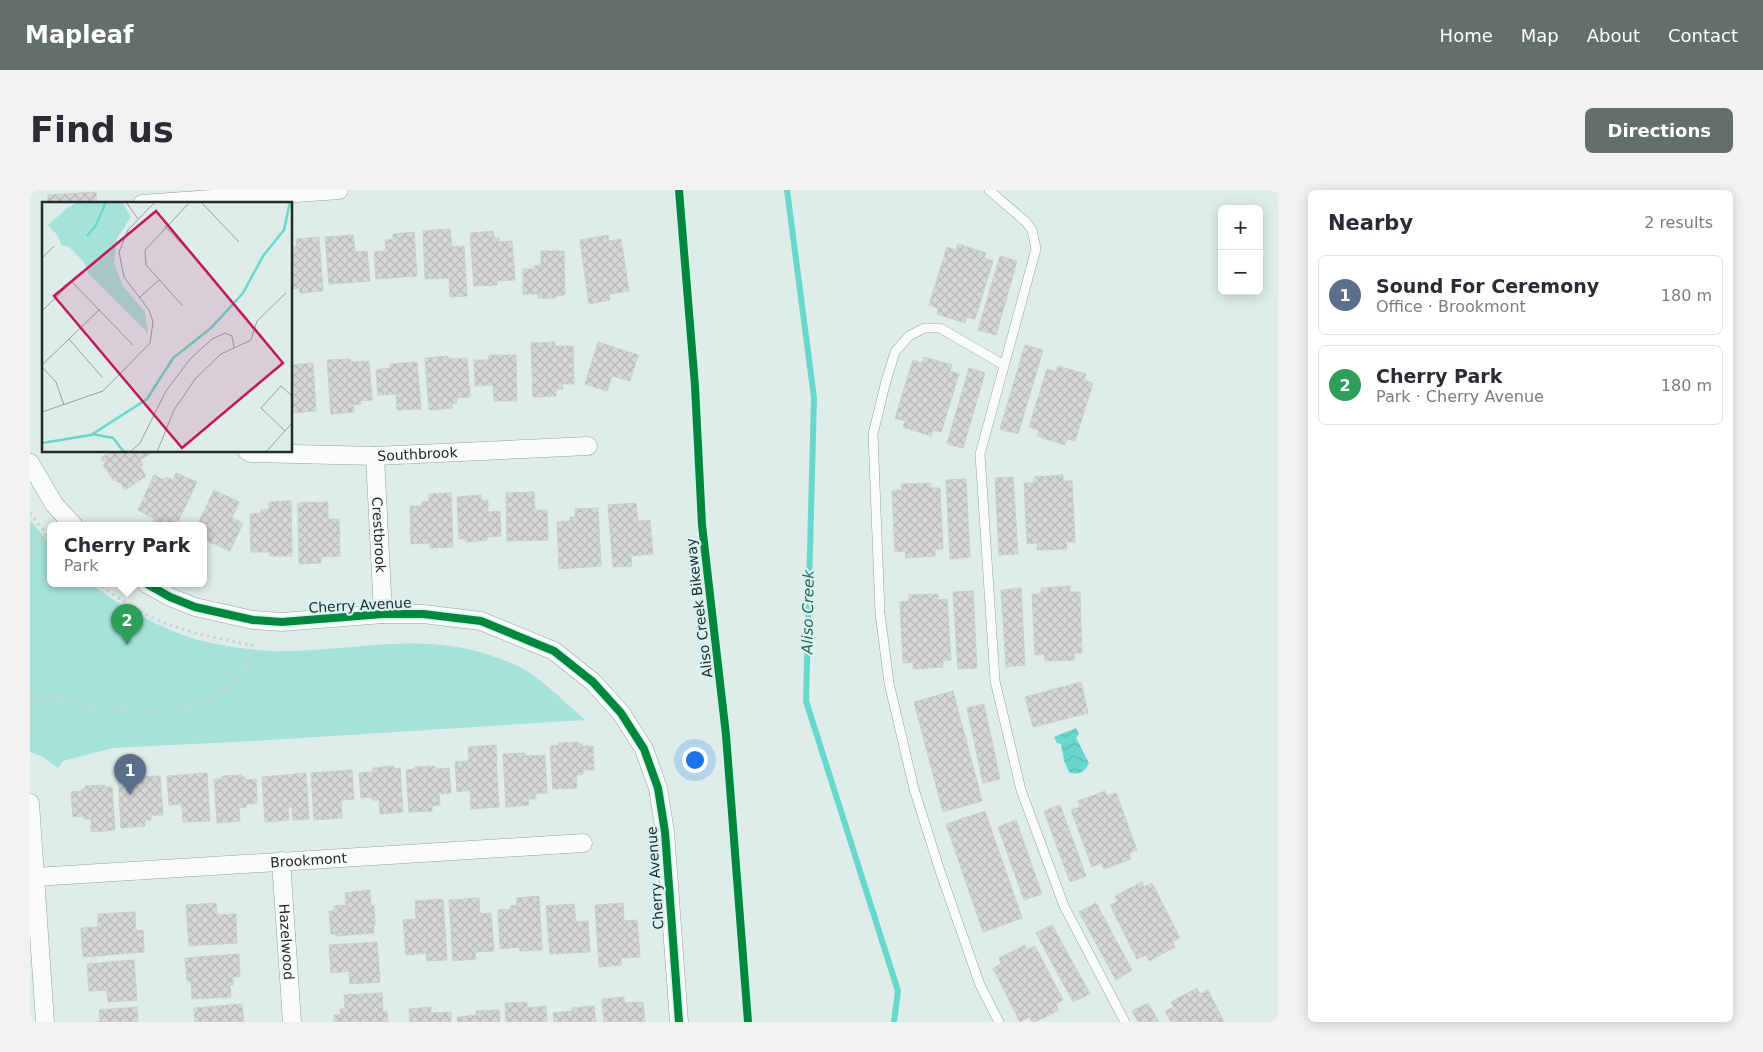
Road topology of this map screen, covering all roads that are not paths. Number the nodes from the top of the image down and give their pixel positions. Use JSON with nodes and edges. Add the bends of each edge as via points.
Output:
{"nodes":[{"id":1,"x":339,"y":190,"type":"edge"},
{"id":2,"x":989,"y":190,"type":"edge"},
{"id":3,"x":170,"y":202,"type":"edge"},
{"id":4,"x":1004,"y":365,"type":"junction"},
{"id":5,"x":588,"y":446,"type":"dead end"},
{"id":6,"x":249,"y":452,"type":"edge"},
{"id":7,"x":375,"y":456,"type":"junction"},
{"id":8,"x":30,"y":463,"type":"edge"},
{"id":9,"x":70,"y":522,"type":"edge"},
{"id":10,"x":152,"y":587,"type":"edge"},
{"id":11,"x":383,"y":614,"type":"junction"},
{"id":12,"x":30,"y":803,"type":"edge"},
{"id":13,"x":583,"y":843,"type":"dead end"},
{"id":14,"x":281,"y":861,"type":"junction"},
{"id":15,"x":35,"y":877,"type":"junction"},
{"id":16,"x":45,"y":1022,"type":"edge"},
{"id":17,"x":292,"y":1022,"type":"edge"},
{"id":18,"x":679,"y":1022,"type":"edge"},
{"id":19,"x":999,"y":1022,"type":"edge"},
{"id":20,"x":1125,"y":1022,"type":"edge"}],
"edges":[{"from":1,"to":3,"type":"street"},
{"from":2,"to":4,"type":"lane","via":[[1029,226],[1036,249]]},
{"from":4,"to":19,"type":"lane","via":[[940,328],[924,328],[909,336],[895,352],[873,434],[880,613],[889,683],[914,789],[940,871],[980,984]]},
{"from":4,"to":20,"type":"lane","via":[[980,454],[995,681],[1020,790],[1064,906]]},
{"from":5,"to":7,"type":"street","name":"Southbrook"},
{"from":6,"to":7,"type":"street","name":"Southbrook"},
{"from":7,"to":11,"type":"street","name":"Crestbrook"},
{"from":8,"to":9,"type":"street","via":[[54,504]]},
{"from":10,"to":11,"type":"street","name":"Cherry Avenue","via":[[195,607],[253,620],[282,622]]},
{"from":11,"to":18,"type":"street","name":"Cherry Avenue","via":[[423,614],[481,621],[554,650],[592,682],[621,713],[644,749],[658,788],[665,832]]},
{"from":12,"to":15,"type":"street"},
{"from":13,"to":14,"type":"street","name":"Brookmont"},
{"from":14,"to":15,"type":"street","name":"Brookmont"},
{"from":14,"to":17,"type":"street","name":"Hazelwood"},
{"from":15,"to":16,"type":"street"}]}
